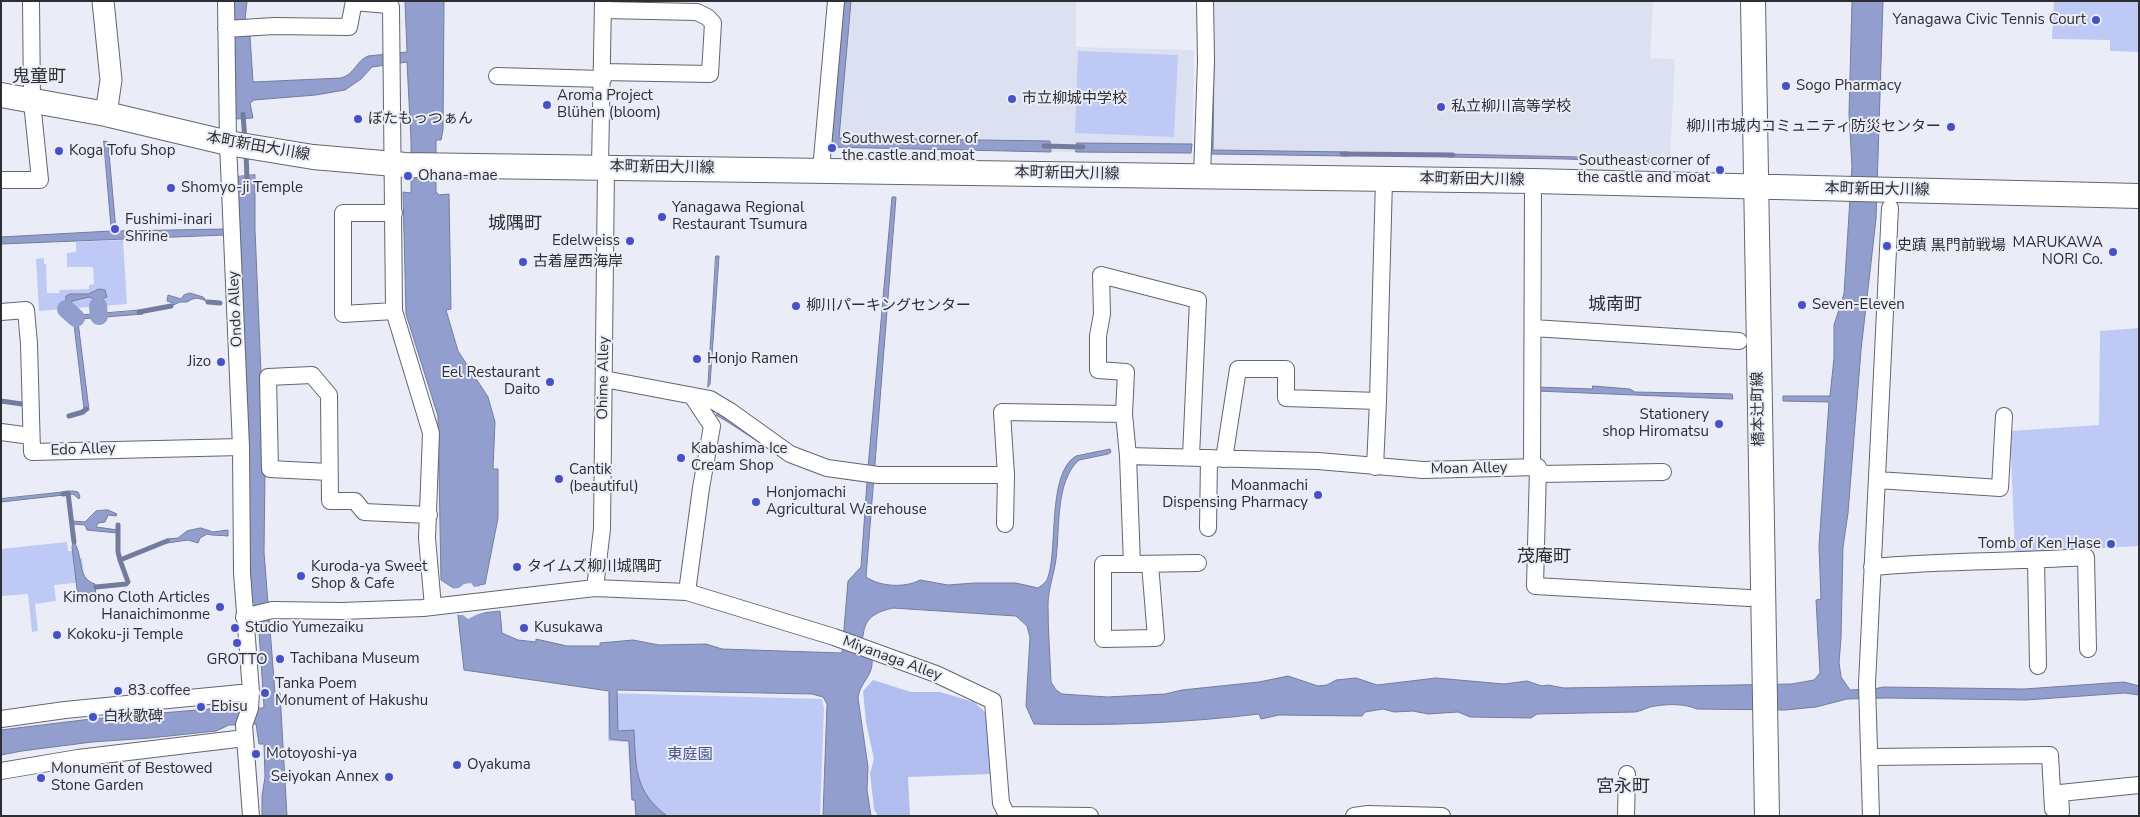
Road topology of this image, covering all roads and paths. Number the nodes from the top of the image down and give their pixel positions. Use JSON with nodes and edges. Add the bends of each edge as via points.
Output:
{"nodes":[{"id":1,"x":31,"y":1,"type":"edge"},
{"id":2,"x":103,"y":1,"type":"edge"},
{"id":3,"x":226,"y":1,"type":"edge"},
{"id":4,"x":836,"y":1,"type":"edge"},
{"id":5,"x":1205,"y":1,"type":"edge"},
{"id":6,"x":1752,"y":1,"type":"edge"},
{"id":7,"x":354,"y":2,"type":"edge"},
{"id":8,"x":603,"y":6,"type":"edge"},
{"id":9,"x":664,"y":6,"type":"edge"},
{"id":10,"x":236,"y":28,"type":"junction"},
{"id":11,"x":497,"y":76,"type":"dead end"},
{"id":12,"x":603,"y":76,"type":"junction"},
{"id":13,"x":1,"y":95,"type":"edge"},
{"id":14,"x":32,"y":102,"type":"junction"},
{"id":15,"x":106,"y":114,"type":"junction"},
{"id":16,"x":228,"y":143,"type":"junction"},
{"id":17,"x":1202,"y":158,"type":"junction"},
{"id":18,"x":400,"y":164,"type":"junction"},
{"id":19,"x":603,"y":167,"type":"junction"},
{"id":20,"x":821,"y":170,"type":"junction"},
{"id":21,"x":1,"y":180,"type":"edge"},
{"id":22,"x":1384,"y":180,"type":"junction"},
{"id":23,"x":1533,"y":182,"type":"junction"},
{"id":24,"x":1755,"y":187,"type":"junction"},
{"id":25,"x":2139,"y":196,"type":"edge"},
{"id":26,"x":1885,"y":199,"type":"junction"},
{"id":27,"x":394,"y":213,"type":"junction"},
{"id":28,"x":394,"y":311,"type":"junction"},
{"id":29,"x":1,"y":312,"type":"edge"},
{"id":30,"x":1532,"y":328,"type":"junction"},
{"id":31,"x":1739,"y":341,"type":"dead end"},
{"id":32,"x":604,"y":379,"type":"junction"},
{"id":33,"x":692,"y":396,"type":"junction"},
{"id":34,"x":1378,"y":401,"type":"junction"},
{"id":35,"x":1124,"y":414,"type":"junction"},
{"id":36,"x":2004,"y":416,"type":"dead end"},
{"id":37,"x":1,"y":432,"type":"edge"},
{"id":38,"x":31,"y":436,"type":"junction"},
{"id":39,"x":241,"y":446,"type":"junction"},
{"id":40,"x":1128,"y":456,"type":"junction"},
{"id":41,"x":1190,"y":456,"type":"junction"},
{"id":42,"x":1216,"y":458,"type":"junction"},
{"id":43,"x":1375,"y":467,"type":"junction"},
{"id":44,"x":1535,"y":470,"type":"junction"},
{"id":45,"x":329,"y":472,"type":"junction"},
{"id":46,"x":1663,"y":472,"type":"dead end"},
{"id":47,"x":1006,"y":476,"type":"junction"},
{"id":48,"x":1877,"y":480,"type":"junction"},
{"id":49,"x":429,"y":514,"type":"junction"},
{"id":50,"x":1005,"y":524,"type":"dead end"},
{"id":51,"x":1208,"y":528,"type":"dead end"},
{"id":52,"x":2036,"y":561,"type":"junction"},
{"id":53,"x":1198,"y":563,"type":"dead end"},
{"id":54,"x":1132,"y":564,"type":"junction"},
{"id":55,"x":1150,"y":564,"type":"junction"},
{"id":56,"x":1872,"y":567,"type":"junction"},
{"id":57,"x":595,"y":588,"type":"junction"},
{"id":58,"x":686,"y":592,"type":"junction"},
{"id":59,"x":1749,"y":598,"type":"dead end"},
{"id":60,"x":441,"y":606,"type":"junction"},
{"id":61,"x":256,"y":614,"type":"junction"},
{"id":62,"x":2088,"y":649,"type":"dead end"},
{"id":63,"x":2038,"y":666,"type":"dead end"},
{"id":64,"x":250,"y":700,"type":"junction"},
{"id":65,"x":1,"y":719,"type":"edge"},
{"id":66,"x":245,"y":731,"type":"junction"},
{"id":67,"x":1870,"y":756,"type":"junction"},
{"id":68,"x":1,"y":771,"type":"edge"},
{"id":69,"x":1627,"y":774,"type":"dead end"},
{"id":70,"x":2139,"y":785,"type":"edge"},
{"id":71,"x":2061,"y":812,"type":"edge"},
{"id":72,"x":251,"y":816,"type":"edge"},
{"id":73,"x":1090,"y":816,"type":"edge"},
{"id":74,"x":1354,"y":816,"type":"edge"},
{"id":75,"x":1442,"y":816,"type":"edge"},
{"id":76,"x":1626,"y":816,"type":"edge"},
{"id":77,"x":1767,"y":816,"type":"edge"},
{"id":78,"x":1871,"y":816,"type":"edge"}],
"edges":[{"from":1,"to":14,"type":"street"},
{"from":2,"to":15,"type":"street","via":[[111,80]]},
{"from":3,"to":10,"type":"street","name":"Ondo Alley"},
{"from":4,"to":20,"type":"street"},
{"from":5,"to":17,"type":"street"},
{"from":6,"to":24,"type":"main road","name":"橋本辻町線"},
{"from":7,"to":10,"type":"street","via":[[349,27]]},
{"from":7,"to":18,"type":"street","via":[[392,8]]},
{"from":8,"to":9,"type":"street"},
{"from":8,"to":12,"type":"street","name":"Ohime Alley"},
{"from":9,"to":12,"type":"street","via":[[697,12],[713,23],[710,74]]},
{"from":10,"to":16,"type":"street","name":"Ondo Alley"},
{"from":11,"to":12,"type":"street"},
{"from":12,"to":19,"type":"street","name":"Ohime Alley"},
{"from":13,"to":14,"type":"main road","name":"本町新田大川線"},
{"from":14,"to":15,"type":"main road","name":"本町新田大川線"},
{"from":14,"to":21,"type":"street","via":[[40,180]]},
{"from":15,"to":16,"type":"main road","name":"本町新田大川線"},
{"from":16,"to":18,"type":"main road","name":"本町新田大川線","via":[[313,158]]},
{"from":16,"to":39,"type":"street","name":"Ondo Alley"},
{"from":17,"to":20,"type":"main road","name":"本町新田大川線"},
{"from":17,"to":22,"type":"main road","name":"本町新田大川線"},
{"from":18,"to":19,"type":"main road","name":"本町新田大川線"},
{"from":18,"to":27,"type":"street"},
{"from":19,"to":20,"type":"main road","name":"本町新田大川線"},
{"from":19,"to":32,"type":"street","name":"Ohime Alley"},
{"from":22,"to":23,"type":"main road","name":"本町新田大川線"},
{"from":22,"to":34,"type":"street"},
{"from":23,"to":24,"type":"main road","name":"本町新田大川線"},
{"from":23,"to":30,"type":"street"},
{"from":24,"to":26,"type":"main road","name":"本町新田大川線","via":[[1845,190]]},
{"from":24,"to":77,"type":"main road","name":"橋本辻町線"},
{"from":25,"to":26,"type":"main road","name":"本町新田大川線"},
{"from":26,"to":48,"type":"street"},
{"from":27,"to":28,"type":"street"},
{"from":27,"to":28,"type":"street","via":[[343,213],[343,314]]},
{"from":28,"to":49,"type":"street","via":[[431,433]]},
{"from":29,"to":38,"type":"street","name":"Edo Alley","via":[[32,310],[29,344]]},
{"from":30,"to":31,"type":"street"},
{"from":30,"to":44,"type":"street"},
{"from":32,"to":33,"type":"street"},
{"from":32,"to":57,"type":"street","name":"Ohime Alley","via":[[602,529]]},
{"from":33,"to":47,"type":"street","via":[[710,399],[790,454],[827,468],[878,475]]},
{"from":33,"to":58,"type":"street","via":[[712,426]]},
{"from":34,"to":42,"type":"street","via":[[1286,398],[1286,369],[1238,369]]},
{"from":34,"to":43,"type":"street"},
{"from":35,"to":40,"type":"street"},
{"from":35,"to":41,"type":"street","via":[[1126,372],[1098,370],[1101,275],[1198,300]]},
{"from":35,"to":47,"type":"street","via":[[1002,412]]},
{"from":36,"to":48,"type":"street","via":[[2000,488]]},
{"from":37,"to":38,"type":"street"},
{"from":38,"to":39,"type":"street","name":"Edo Alley","via":[[32,452]]},
{"from":39,"to":61,"type":"street","name":"Ondo Alley","via":[[241,547]]},
{"from":40,"to":41,"type":"street","name":"Moan Alley"},
{"from":40,"to":54,"type":"street"},
{"from":41,"to":42,"type":"street","name":"Moan Alley"},
{"from":42,"to":43,"type":"street","name":"Moan Alley","via":[[1318,461]]},
{"from":42,"to":51,"type":"street"},
{"from":43,"to":44,"type":"street","name":"Moan Alley"},
{"from":44,"to":46,"type":"street","name":"Moan Alley"},
{"from":44,"to":59,"type":"street","via":[[1535,586]]},
{"from":45,"to":45,"type":"street","via":[[328,395],[312,375],[268,377],[270,469]]},
{"from":45,"to":49,"type":"street","via":[[330,501],[355,501],[364,512]]},
{"from":47,"to":50,"type":"street"},
{"from":48,"to":56,"type":"street"},
{"from":49,"to":60,"type":"street","via":[[427,538]]},
{"from":52,"to":56,"type":"street"},
{"from":52,"to":62,"type":"street","via":[[2086,556]]},
{"from":52,"to":63,"type":"street"},
{"from":53,"to":55,"type":"street"},
{"from":54,"to":55,"type":"street"},
{"from":54,"to":55,"type":"street","via":[[1103,564],[1103,639],[1156,638]]},
{"from":56,"to":67,"type":"street","via":[[1867,684]]},
{"from":57,"to":58,"type":"street","name":"Miyanaga Alley"},
{"from":57,"to":60,"type":"street","name":"Miyanaga Alley"},
{"from":58,"to":73,"type":"street","name":"Miyanaga Alley","via":[[852,644],[936,674],[993,701],[1001,803],[1007,815]]},
{"from":60,"to":61,"type":"street","name":"Miyanaga Alley"},
{"from":61,"to":64,"type":"street","name":"Ondo Alley"},
{"from":64,"to":65,"type":"street","via":[[65,710]]},
{"from":64,"to":66,"type":"street"},
{"from":66,"to":68,"type":"street"},
{"from":66,"to":72,"type":"street"},
{"from":67,"to":71,"type":"street","via":[[2050,755],[2053,809]]},
{"from":67,"to":78,"type":"street"},
{"from":69,"to":76,"type":"street"},
{"from":70,"to":71,"type":"street","via":[[2060,793]]},
{"from":74,"to":75,"type":"street"}]}
